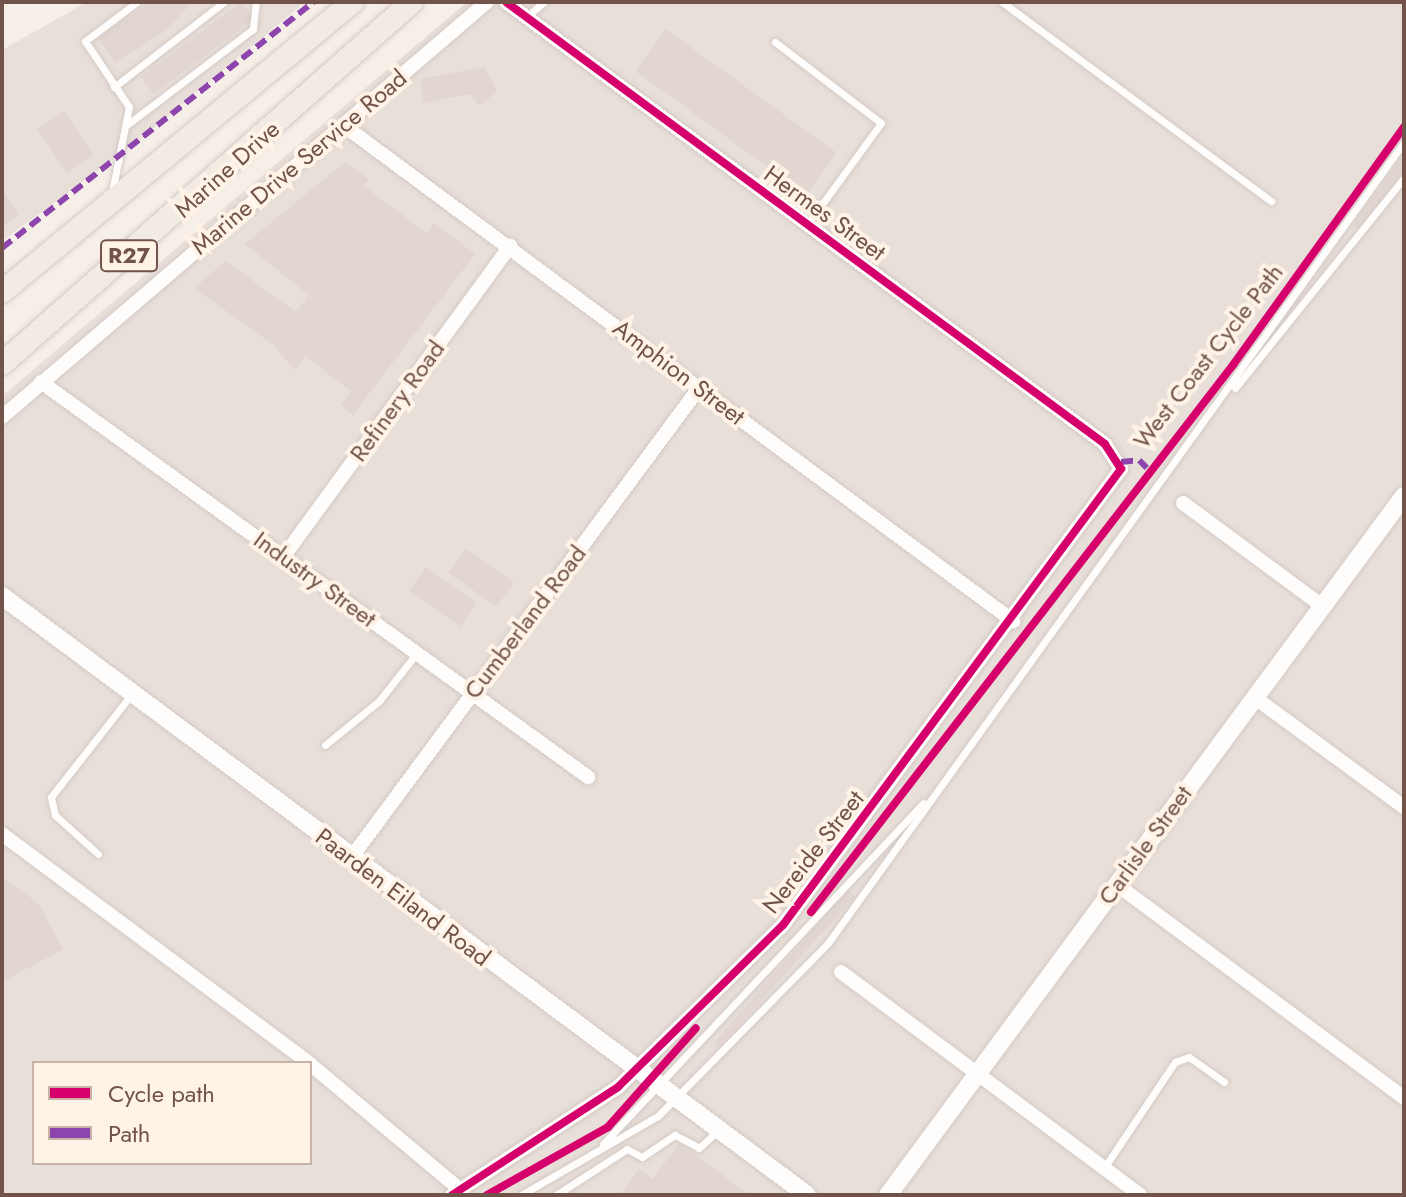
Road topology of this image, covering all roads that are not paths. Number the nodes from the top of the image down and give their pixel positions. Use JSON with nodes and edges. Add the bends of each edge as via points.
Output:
{"nodes":[{"id":1,"x":137,"y":2,"type":"edge"},
{"id":2,"x":224,"y":2,"type":"edge"},
{"id":3,"x":256,"y":2,"type":"edge"},
{"id":4,"x":352,"y":2,"type":"edge"},
{"id":5,"x":412,"y":2,"type":"edge"},
{"id":6,"x":487,"y":2,"type":"edge"},
{"id":7,"x":506,"y":2,"type":"edge"},
{"id":8,"x":544,"y":2,"type":"edge"},
{"id":9,"x":1002,"y":2,"type":"edge"},
{"id":10,"x":526,"y":17,"type":"junction"},
{"id":11,"x":775,"y":42,"type":"dead end"},
{"id":12,"x":114,"y":87,"type":"junction"},
{"id":13,"x":127,"y":125,"type":"junction"},
{"id":14,"x":343,"y":125,"type":"junction"},
{"id":15,"x":1404,"y":142,"type":"edge"},
{"id":16,"x":1404,"y":178,"type":"edge"},
{"id":17,"x":1271,"y":201,"type":"dead end"},
{"id":18,"x":109,"y":209,"type":"junction"},
{"id":19,"x":807,"y":225,"type":"junction"},
{"id":20,"x":510,"y":246,"type":"junction"},
{"id":21,"x":2,"y":292,"type":"edge"},
{"id":22,"x":2,"y":364,"type":"edge"},
{"id":23,"x":41,"y":382,"type":"junction"},
{"id":24,"x":699,"y":388,"type":"junction"},
{"id":25,"x":1212,"y":414,"type":"junction"},
{"id":26,"x":2,"y":417,"type":"edge"},
{"id":27,"x":1119,"y":457,"type":"joint"},
{"id":28,"x":1183,"y":503,"type":"dead end"},
{"id":29,"x":1401,"y":507,"type":"edge"},
{"id":30,"x":284,"y":556,"type":"junction"},
{"id":31,"x":2,"y":596,"type":"edge"},
{"id":32,"x":1322,"y":606,"type":"junction"},
{"id":33,"x":1013,"y":621,"type":"junction"},
{"id":34,"x":417,"y":652,"type":"junction"},
{"id":35,"x":473,"y":693,"type":"junction"},
{"id":36,"x":131,"y":695,"type":"junction"},
{"id":37,"x":1254,"y":697,"type":"junction"},
{"id":38,"x":325,"y":745,"type":"dead end"},
{"id":39,"x":588,"y":777,"type":"dead end"},
{"id":40,"x":935,"y":790,"type":"junction"},
{"id":41,"x":1404,"y":807,"type":"edge"},
{"id":42,"x":2,"y":834,"type":"edge"},
{"id":43,"x":98,"y":854,"type":"dead end"},
{"id":44,"x":351,"y":858,"type":"junction"},
{"id":45,"x":1116,"y":884,"type":"junction"},
{"id":46,"x":841,"y":972,"type":"dead end"},
{"id":47,"x":307,"y":1061,"type":"edge"},
{"id":48,"x":312,"y":1065,"type":"edge"},
{"id":49,"x":637,"y":1070,"type":"junction"},
{"id":50,"x":979,"y":1076,"type":"junction"},
{"id":51,"x":1224,"y":1082,"type":"dead end"},
{"id":52,"x":670,"y":1092,"type":"junction"},
{"id":53,"x":1404,"y":1098,"type":"edge"},
{"id":54,"x":718,"y":1129,"type":"junction"},
{"id":55,"x":592,"y":1153,"type":"junction"},
{"id":56,"x":1104,"y":1168,"type":"junction"},
{"id":57,"x":457,"y":1193,"type":"edge"},
{"id":58,"x":521,"y":1195,"type":"edge"},
{"id":59,"x":556,"y":1195,"type":"edge"},
{"id":60,"x":807,"y":1195,"type":"edge"},
{"id":61,"x":888,"y":1195,"type":"edge"},
{"id":62,"x":1140,"y":1195,"type":"edge"}],
"edges":[{"from":1,"to":12,"type":"lane","via":[[85,41]]},
{"from":2,"to":12,"type":"lane"},
{"from":3,"to":13,"type":"lane","via":[[253,29]]},
{"from":4,"to":18,"type":"main road","name":"Marine Drive","number":"R27"},
{"from":5,"to":22,"type":"main road","name":"Marine Drive","number":"R27"},
{"from":6,"to":14,"type":"street","name":"Marine Drive Service Road"},
{"from":7,"to":10,"type":"street","name":"Hermes Street"},
{"from":8,"to":10,"type":"lane"},
{"from":9,"to":17,"type":"lane"},
{"from":10,"to":19,"type":"street","name":"Hermes Street"},
{"from":11,"to":19,"type":"lane","via":[[881,123]]},
{"from":12,"to":13,"type":"lane","via":[[129,107]]},
{"from":13,"to":18,"type":"lane"},
{"from":14,"to":20,"type":"street","name":"Amphion Street"},
{"from":14,"to":23,"type":"street","name":"Marine Drive Service Road"},
{"from":15,"to":25,"type":"lane"},
{"from":16,"to":25,"type":"lane"},
{"from":18,"to":21,"type":"main road","name":"Marine Drive","number":"R27"},
{"from":19,"to":27,"type":"street","name":"Hermes Street"},
{"from":20,"to":24,"type":"street","name":"Amphion Street"},
{"from":20,"to":30,"type":"street","name":"Refinery Road"},
{"from":23,"to":26,"type":"street","name":"Marine Drive Service Road"},
{"from":23,"to":30,"type":"street","name":"Industry Street"},
{"from":24,"to":33,"type":"street","name":"Amphion Street"},
{"from":24,"to":35,"type":"street","name":"Cumberland Road"},
{"from":25,"to":40,"type":"lane"},
{"from":27,"to":33,"type":"street","name":"Nereide Street","via":[[1111,491]]},
{"from":28,"to":32,"type":"street"},
{"from":29,"to":32,"type":"street","name":"Carlisle Street"},
{"from":30,"to":34,"type":"street","name":"Industry Street"},
{"from":31,"to":36,"type":"street","name":"Paarden Eiland Road"},
{"from":32,"to":37,"type":"street","name":"Carlisle Street"},
{"from":33,"to":49,"type":"street","name":"Nereide Street","via":[[803,903]]},
{"from":34,"to":35,"type":"street","name":"Industry Street"},
{"from":34,"to":38,"type":"lane","via":[[379,701]]},
{"from":35,"to":39,"type":"street","name":"Industry Street"},
{"from":35,"to":44,"type":"street","name":"Cumberland Road"},
{"from":36,"to":43,"type":"lane","via":[[51,797],[55,815]]},
{"from":36,"to":44,"type":"street","name":"Paarden Eiland Road"},
{"from":37,"to":41,"type":"street"},
{"from":37,"to":45,"type":"street","name":"Carlisle Street"},
{"from":40,"to":52,"type":"lane"},
{"from":40,"to":52,"type":"lane","via":[[890,864],[828,943]]},
{"from":42,"to":47,"type":"street","name":"Nereide Street"},
{"from":44,"to":49,"type":"street","name":"Paarden Eiland Road"},
{"from":45,"to":50,"type":"street","name":"Carlisle Street"},
{"from":45,"to":53,"type":"street"},
{"from":46,"to":50,"type":"street"},
{"from":48,"to":57,"type":"street","name":"Nereide Street"},
{"from":49,"to":52,"type":"street","name":"Paarden Eiland Road"},
{"from":49,"to":57,"type":"street","name":"Nereide Street"},
{"from":50,"to":56,"type":"street"},
{"from":50,"to":61,"type":"street","name":"Carlisle Street"},
{"from":51,"to":56,"type":"lane","via":[[1189,1057],[1175,1062]]},
{"from":52,"to":54,"type":"street","name":"Paarden Eiland Road"},
{"from":52,"to":55,"type":"lane"},
{"from":52,"to":55,"type":"lane"},
{"from":54,"to":59,"type":"lane","via":[[699,1148],[675,1135],[642,1157],[627,1149]]},
{"from":54,"to":60,"type":"street","name":"Paarden Eiland Road"},
{"from":55,"to":58,"type":"lane"},
{"from":56,"to":62,"type":"street"}]}
